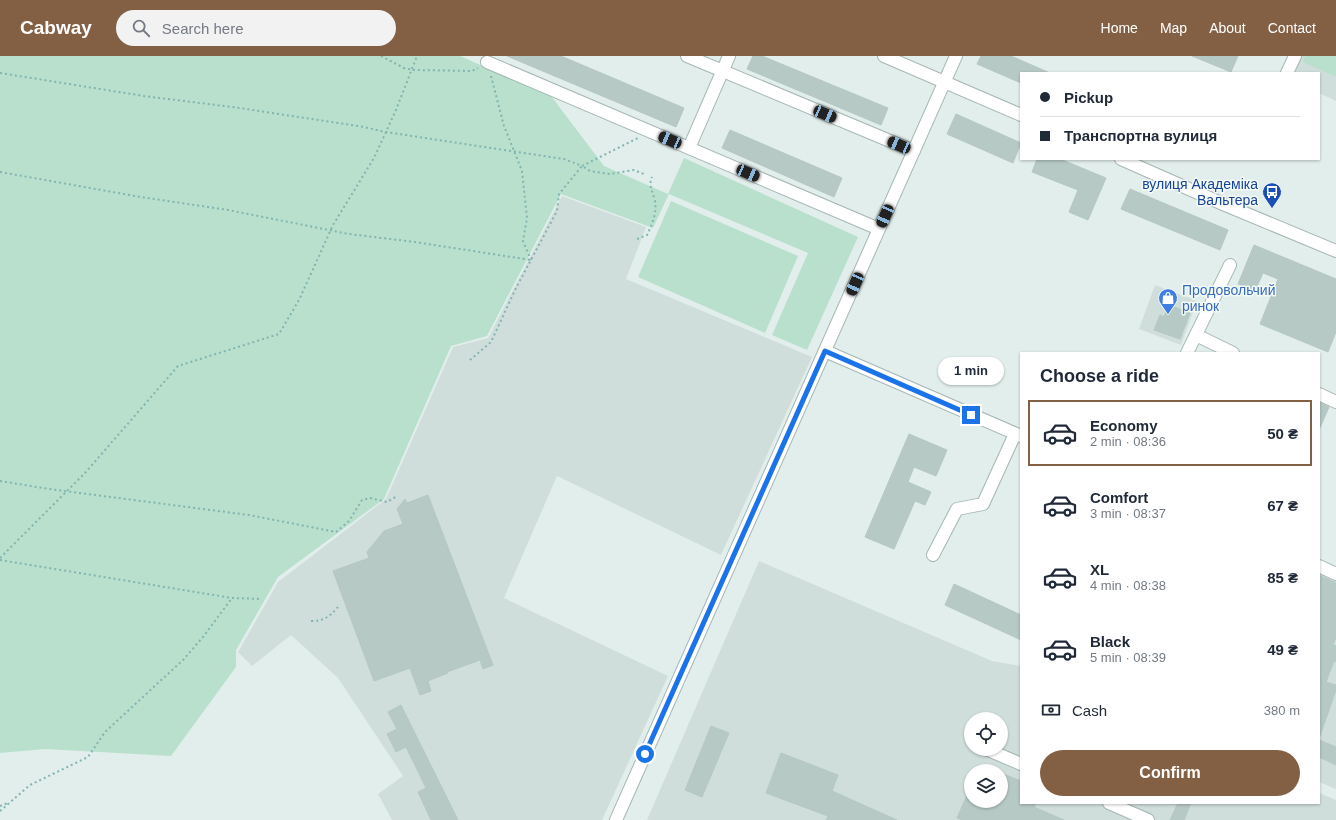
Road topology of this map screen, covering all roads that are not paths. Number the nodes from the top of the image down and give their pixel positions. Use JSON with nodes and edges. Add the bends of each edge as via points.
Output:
{"nodes":[{"id":1,"x":687,"y":56,"type":"edge"},
{"id":2,"x":729,"y":56,"type":"edge"},
{"id":3,"x":884,"y":56,"type":"edge"},
{"id":4,"x":956,"y":56,"type":"edge"},
{"id":5,"x":1295,"y":56,"type":"edge"},
{"id":6,"x":487,"y":62,"type":"road end"},
{"id":7,"x":722,"y":71,"type":"junction"},
{"id":8,"x":1287,"y":72,"type":"edge"},
{"id":9,"x":944,"y":81,"type":"junction"},
{"id":10,"x":1020,"y":115,"type":"edge"},
{"id":11,"x":689,"y":148,"type":"junction"},
{"id":12,"x":914,"y":151,"type":"junction"},
{"id":13,"x":1123,"y":160,"type":"edge"},
{"id":14,"x":879,"y":229,"type":"junction"},
{"id":15,"x":1336,"y":251,"type":"edge"},
{"id":16,"x":1230,"y":265,"type":"dead end"},
{"id":17,"x":1196,"y":335,"type":"junction"},
{"id":18,"x":825,"y":351,"type":"junction"},
{"id":19,"x":1188,"y":352,"type":"edge"},
{"id":20,"x":1231,"y":352,"type":"edge"},
{"id":21,"x":1320,"y":394,"type":"edge"},
{"id":22,"x":1336,"y":402,"type":"edge"},
{"id":23,"x":1018,"y":435,"type":"edge"},
{"id":24,"x":933,"y":555,"type":"dead end"},
{"id":25,"x":1320,"y":566,"type":"edge"},
{"id":26,"x":1336,"y":574,"type":"edge"},
{"id":27,"x":1002,"y":756,"type":"edge"},
{"id":28,"x":1020,"y":764,"type":"edge"},
{"id":29,"x":1111,"y":804,"type":"edge"},
{"id":30,"x":616,"y":820,"type":"edge"},
{"id":31,"x":1148,"y":820,"type":"edge"}],
"edges":[{"from":1,"to":7,"type":"street"},
{"from":2,"to":7,"type":"street"},
{"from":3,"to":9,"type":"street"},
{"from":4,"to":9,"type":"street"},
{"from":5,"to":8,"type":"street"},
{"from":6,"to":11,"type":"street"},
{"from":7,"to":11,"type":"street"},
{"from":7,"to":12,"type":"street"},
{"from":9,"to":10,"type":"street"},
{"from":9,"to":12,"type":"street"},
{"from":11,"to":14,"type":"street"},
{"from":12,"to":14,"type":"street"},
{"from":13,"to":15,"type":"street"},
{"from":14,"to":18,"type":"street"},
{"from":16,"to":17,"type":"street"},
{"from":17,"to":19,"type":"street"},
{"from":17,"to":20,"type":"street"},
{"from":18,"to":23,"type":"street"},
{"from":18,"to":30,"type":"street"},
{"from":21,"to":22,"type":"street"},
{"from":23,"to":24,"type":"street","via":[[983,504],[957,509]]},
{"from":25,"to":26,"type":"street"},
{"from":27,"to":28,"type":"street"},
{"from":29,"to":31,"type":"street"}]}
